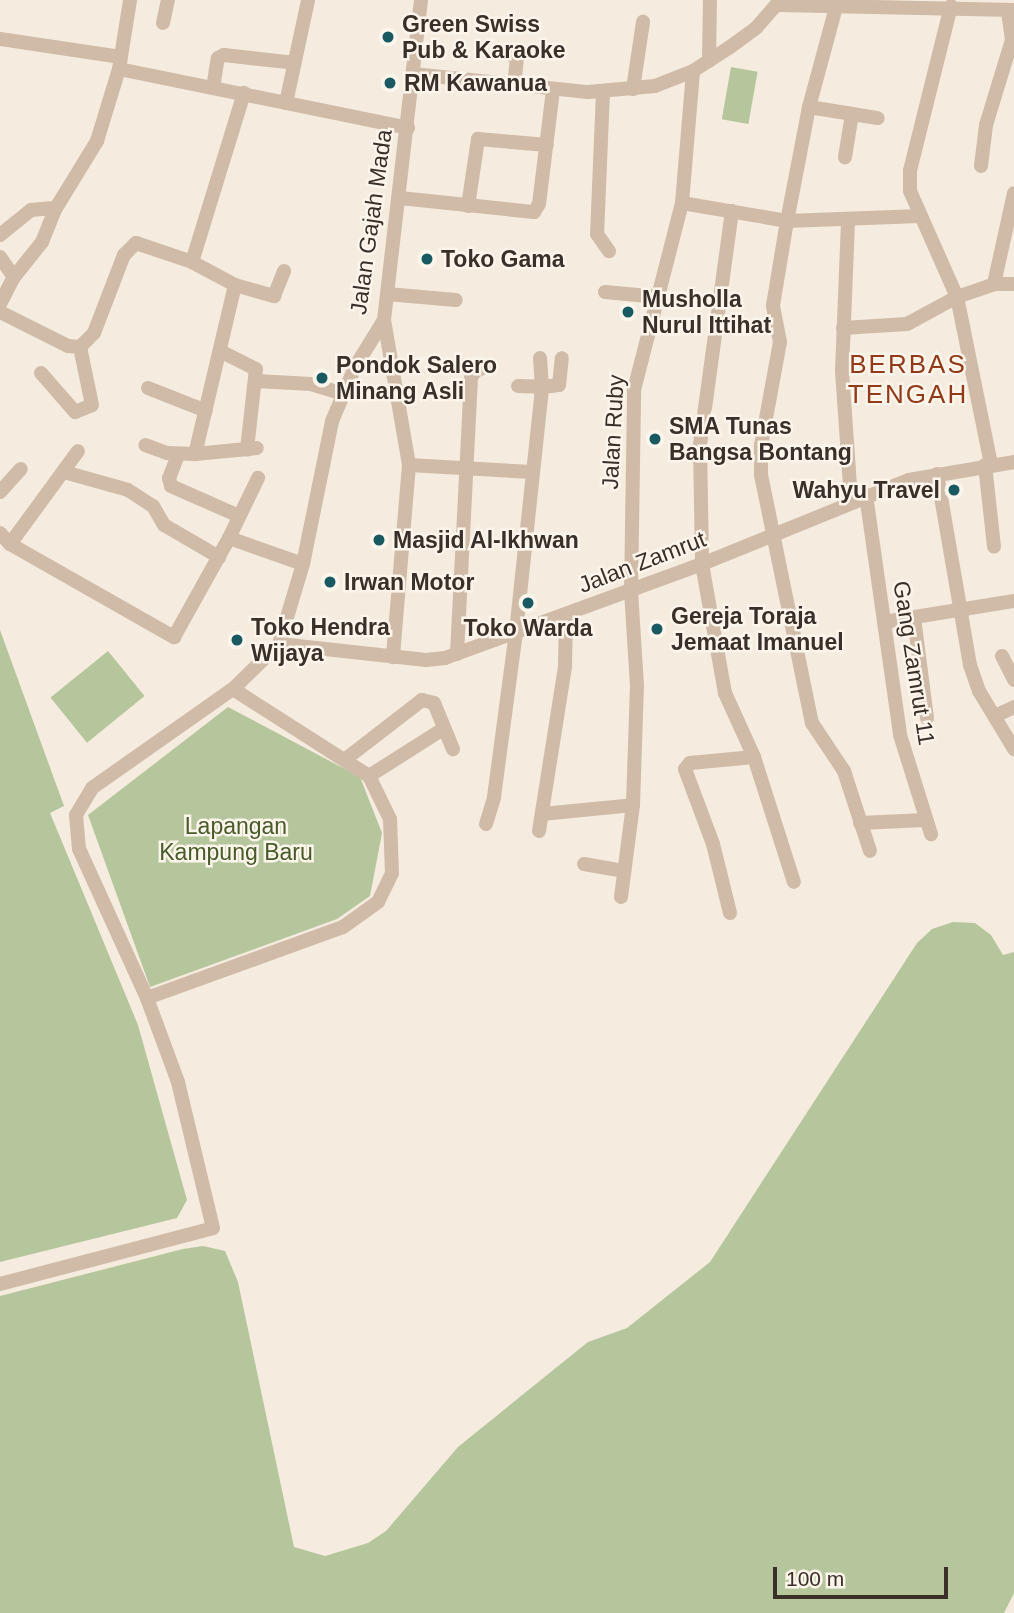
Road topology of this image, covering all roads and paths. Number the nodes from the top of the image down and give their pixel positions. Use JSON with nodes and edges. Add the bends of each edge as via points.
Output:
{"nodes":[{"id":1,"x":130,"y":0,"type":"edge"},
{"id":2,"x":168,"y":0,"type":"edge"},
{"id":3,"x":308,"y":0,"type":"edge"},
{"id":4,"x":421,"y":0,"type":"edge"},
{"id":5,"x":710,"y":0,"type":"edge"},
{"id":6,"x":779,"y":3,"type":"edge"},
{"id":7,"x":971,"y":3,"type":"edge"},
{"id":8,"x":877,"y":4,"type":"edge"},
{"id":9,"x":951,"y":6,"type":"junction"},
{"id":10,"x":836,"y":7,"type":"junction"},
{"id":11,"x":1011,"y":10,"type":"edge"},
{"id":12,"x":643,"y":22,"type":"dead end"},
{"id":13,"x":163,"y":23,"type":"dead end"},
{"id":14,"x":0,"y":38,"type":"edge"},
{"id":15,"x":509,"y":54,"type":"dead end"},
{"id":16,"x":709,"y":61,"type":"junction"},
{"id":17,"x":120,"y":63,"type":"junction"},
{"id":18,"x":295,"y":63,"type":"junction"},
{"id":19,"x":693,"y":71,"type":"junction"},
{"id":20,"x":413,"y":74,"type":"junction"},
{"id":21,"x":514,"y":86,"type":"junction"},
{"id":22,"x":213,"y":88,"type":"junction"},
{"id":23,"x":633,"y":89,"type":"junction"},
{"id":24,"x":552,"y":90,"type":"junction"},
{"id":25,"x":603,"y":92,"type":"junction"},
{"id":26,"x":244,"y":93,"type":"junction"},
{"id":27,"x":286,"y":103,"type":"junction"},
{"id":28,"x":809,"y":107,"type":"junction"},
{"id":29,"x":852,"y":114,"type":"junction"},
{"id":30,"x":878,"y":118,"type":"dead end"},
{"id":31,"x":408,"y":128,"type":"junction"},
{"id":32,"x":547,"y":145,"type":"junction"},
{"id":33,"x":845,"y":157,"type":"dead end"},
{"id":34,"x":981,"y":166,"type":"dead end"},
{"id":35,"x":1014,"y":192,"type":"edge"},
{"id":36,"x":400,"y":198,"type":"junction"},
{"id":37,"x":682,"y":203,"type":"junction"},
{"id":38,"x":468,"y":206,"type":"junction"},
{"id":39,"x":55,"y":208,"type":"junction"},
{"id":40,"x":732,"y":211,"type":"junction"},
{"id":41,"x":920,"y":216,"type":"junction"},
{"id":42,"x":787,"y":220,"type":"junction"},
{"id":43,"x":848,"y":222,"type":"junction"},
{"id":44,"x":0,"y":235,"type":"edge"},
{"id":45,"x":608,"y":251,"type":"dead end"},
{"id":46,"x":0,"y":257,"type":"edge"},
{"id":47,"x":192,"y":262,"type":"junction"},
{"id":48,"x":284,"y":271,"type":"dead end"},
{"id":49,"x":14,"y":277,"type":"junction"},
{"id":50,"x":994,"y":284,"type":"junction"},
{"id":51,"x":1014,"y":284,"type":"edge"},
{"id":52,"x":235,"y":285,"type":"junction"},
{"id":53,"x":605,"y":292,"type":"dead end"},
{"id":54,"x":387,"y":294,"type":"junction"},
{"id":55,"x":659,"y":297,"type":"junction"},
{"id":56,"x":957,"y":298,"type":"junction"},
{"id":57,"x":456,"y":300,"type":"dead end"},
{"id":58,"x":0,"y":304,"type":"edge"},
{"id":59,"x":0,"y":312,"type":"edge"},
{"id":60,"x":384,"y":320,"type":"junction"},
{"id":61,"x":843,"y":328,"type":"junction"},
{"id":62,"x":80,"y":347,"type":"junction"},
{"id":63,"x":220,"y":351,"type":"junction"},
{"id":64,"x":540,"y":358,"type":"dead end"},
{"id":65,"x":562,"y":358,"type":"dead end"},
{"id":66,"x":491,"y":365,"type":"dead end"},
{"id":67,"x":41,"y":373,"type":"dead end"},
{"id":68,"x":256,"y":380,"type":"junction"},
{"id":69,"x":518,"y":386,"type":"dead end"},
{"id":70,"x":542,"y":387,"type":"junction"},
{"id":71,"x":148,"y":388,"type":"dead end"},
{"id":72,"x":343,"y":394,"type":"junction"},
{"id":73,"x":206,"y":411,"type":"junction"},
{"id":74,"x":145,"y":445,"type":"dead end"},
{"id":75,"x":79,"y":451,"type":"dead end"},
{"id":76,"x":178,"y":454,"type":"junction"},
{"id":77,"x":195,"y":454,"type":"junction"},
{"id":78,"x":1014,"y":462,"type":"edge"},
{"id":79,"x":988,"y":465,"type":"junction"},
{"id":80,"x":409,"y":466,"type":"junction"},
{"id":81,"x":21,"y":469,"type":"dead end"},
{"id":82,"x":466,"y":470,"type":"junction"},
{"id":83,"x":64,"y":472,"type":"junction"},
{"id":84,"x":532,"y":472,"type":"junction"},
{"id":85,"x":937,"y":474,"type":"junction"},
{"id":86,"x":258,"y":478,"type":"dead end"},
{"id":87,"x":170,"y":485,"type":"junction"},
{"id":88,"x":0,"y":492,"type":"edge"},
{"id":89,"x":866,"y":495,"type":"junction"},
{"id":90,"x":851,"y":501,"type":"junction"},
{"id":91,"x":149,"y":502,"type":"junction"},
{"id":92,"x":239,"y":516,"type":"junction"},
{"id":93,"x":771,"y":536,"type":"junction"},
{"id":94,"x":229,"y":538,"type":"junction"},
{"id":95,"x":5,"y":539,"type":"edge"},
{"id":96,"x":994,"y":547,"type":"dead end"},
{"id":97,"x":219,"y":556,"type":"junction"},
{"id":98,"x":303,"y":564,"type":"junction"},
{"id":99,"x":702,"y":564,"type":"junction"},
{"id":100,"x":631,"y":591,"type":"junction"},
{"id":101,"x":1014,"y":601,"type":"edge"},
{"id":102,"x":960,"y":610,"type":"junction"},
{"id":103,"x":566,"y":615,"type":"junction"},
{"id":104,"x":914,"y":618,"type":"junction"},
{"id":105,"x":884,"y":622,"type":"junction"},
{"id":106,"x":516,"y":632,"type":"junction"},
{"id":107,"x":279,"y":644,"type":"junction"},
{"id":108,"x":457,"y":654,"type":"junction"},
{"id":109,"x":1002,"y":656,"type":"dead end"},
{"id":110,"x":393,"y":657,"type":"junction"},
{"id":111,"x":1014,"y":680,"type":"edge"},
{"id":112,"x":233,"y":689,"type":"junction"},
{"id":113,"x":1014,"y":707,"type":"edge"},
{"id":114,"x":997,"y":715,"type":"junction"},
{"id":115,"x":927,"y":718,"type":"dead end"},
{"id":116,"x":443,"y":729,"type":"junction"},
{"id":117,"x":453,"y":748,"type":"dead end"},
{"id":118,"x":1014,"y":749,"type":"edge"},
{"id":119,"x":754,"y":757,"type":"junction"},
{"id":120,"x":347,"y":758,"type":"junction"},
{"id":121,"x":369,"y":776,"type":"junction"},
{"id":122,"x":633,"y":805,"type":"junction"},
{"id":123,"x":542,"y":814,"type":"junction"},
{"id":124,"x":925,"y":820,"type":"junction"},
{"id":125,"x":860,"y":823,"type":"junction"},
{"id":126,"x":486,"y":824,"type":"dead end"},
{"id":127,"x":539,"y":831,"type":"dead end"},
{"id":128,"x":931,"y":834,"type":"dead end"},
{"id":129,"x":870,"y":851,"type":"dead end"},
{"id":130,"x":584,"y":864,"type":"dead end"},
{"id":131,"x":624,"y":871,"type":"junction"},
{"id":132,"x":794,"y":882,"type":"dead end"},
{"id":133,"x":621,"y":897,"type":"dead end"},
{"id":134,"x":730,"y":913,"type":"dead end"},
{"id":135,"x":147,"y":998,"type":"junction"},
{"id":136,"x":0,"y":1284,"type":"edge"}],
"edges":[{"from":1,"to":17,"type":"street"},
{"from":2,"to":13,"type":"street"},
{"from":3,"to":18,"type":"street"},
{"from":4,"to":20,"type":"street","name":"Jalan Gajah Mada"},
{"from":5,"to":16,"type":"street"},
{"from":6,"to":10,"type":"street"},
{"from":6,"to":16,"type":"street","via":[[756,28]]},
{"from":7,"to":9,"type":"street"},
{"from":7,"to":11,"type":"street"},
{"from":8,"to":9,"type":"street"},
{"from":8,"to":10,"type":"street"},
{"from":9,"to":41,"type":"street","via":[[910,171],[910,191]]},
{"from":10,"to":28,"type":"street"},
{"from":11,"to":34,"type":"street","via":[[1012,40],[986,125]]},
{"from":12,"to":23,"type":"street"},
{"from":14,"to":17,"type":"street"},
{"from":15,"to":21,"type":"street","via":[[517,58]]},
{"from":16,"to":19,"type":"street"},
{"from":17,"to":22,"type":"street"},
{"from":17,"to":39,"type":"street","via":[[97,141]]},
{"from":18,"to":22,"type":"street","via":[[224,55],[218,58]]},
{"from":18,"to":27,"type":"street"},
{"from":19,"to":23,"type":"street"},
{"from":19,"to":37,"type":"street","name":"Jalan Ruby"},
{"from":20,"to":21,"type":"street"},
{"from":20,"to":31,"type":"street","name":"Jalan Gajah Mada"},
{"from":21,"to":24,"type":"street"},
{"from":22,"to":26,"type":"street"},
{"from":23,"to":25,"type":"street"},
{"from":24,"to":25,"type":"street"},
{"from":24,"to":32,"type":"street"},
{"from":25,"to":45,"type":"street","via":[[597,234]]},
{"from":26,"to":27,"type":"street"},
{"from":26,"to":47,"type":"street"},
{"from":27,"to":31,"type":"street"},
{"from":28,"to":29,"type":"street"},
{"from":28,"to":42,"type":"street"},
{"from":29,"to":30,"type":"street"},
{"from":29,"to":33,"type":"street"},
{"from":31,"to":36,"type":"street","name":"Jalan Gajah Mada"},
{"from":32,"to":38,"type":"street","via":[[534,212]]},
{"from":32,"to":38,"type":"street","via":[[478,139]]},
{"from":35,"to":50,"type":"street"},
{"from":36,"to":38,"type":"street"},
{"from":36,"to":54,"type":"street","name":"Jalan Gajah Mada"},
{"from":37,"to":40,"type":"street"},
{"from":37,"to":55,"type":"street","name":"Jalan Ruby"},
{"from":39,"to":44,"type":"street","via":[[31,210]]},
{"from":39,"to":49,"type":"street","via":[[42,242]]},
{"from":40,"to":42,"type":"street"},
{"from":40,"to":99,"type":"street","via":[[700,445],[697,493]]},
{"from":41,"to":43,"type":"street"},
{"from":41,"to":56,"type":"street"},
{"from":42,"to":43,"type":"street"},
{"from":42,"to":93,"type":"street","via":[[773,306],[780,342],[761,446],[763,500]]},
{"from":43,"to":61,"type":"street"},
{"from":46,"to":49,"type":"street"},
{"from":47,"to":52,"type":"street"},
{"from":47,"to":62,"type":"street","via":[[142,244],[131,245],[94,333]]},
{"from":48,"to":52,"type":"street","via":[[274,296]]},
{"from":49,"to":58,"type":"street"},
{"from":50,"to":51,"type":"street"},
{"from":50,"to":56,"type":"street"},
{"from":52,"to":63,"type":"street"},
{"from":53,"to":55,"type":"street"},
{"from":54,"to":57,"type":"street"},
{"from":54,"to":60,"type":"street","name":"Jalan Gajah Mada"},
{"from":55,"to":100,"type":"street","name":"Jalan Ruby","via":[[634,390]]},
{"from":56,"to":61,"type":"street","via":[[907,324]]},
{"from":56,"to":79,"type":"street"},
{"from":59,"to":62,"type":"street","via":[[68,346]]},
{"from":60,"to":72,"type":"street","name":"Jalan Gajah Mada"},
{"from":60,"to":80,"type":"street"},
{"from":61,"to":90,"type":"street"},
{"from":62,"to":67,"type":"street","via":[[92,405],[75,412]]},
{"from":63,"to":68,"type":"street","via":[[256,369]]},
{"from":63,"to":73,"type":"street"},
{"from":64,"to":70,"type":"street"},
{"from":65,"to":70,"type":"street","via":[[559,385]]},
{"from":66,"to":82,"type":"street","via":[[471,378]]},
{"from":68,"to":72,"type":"street","via":[[312,384]]},
{"from":68,"to":77,"type":"street","via":[[252,449]]},
{"from":69,"to":70,"type":"street"},
{"from":70,"to":84,"type":"street"},
{"from":71,"to":73,"type":"street"},
{"from":72,"to":98,"type":"street","name":"Jalan Gajah Mada","via":[[321,458]]},
{"from":73,"to":77,"type":"street"},
{"from":74,"to":76,"type":"street"},
{"from":75,"to":83,"type":"street"},
{"from":76,"to":77,"type":"street"},
{"from":76,"to":87,"type":"street"},
{"from":78,"to":79,"type":"street","name":"Jalan Zamrut"},
{"from":79,"to":85,"type":"street","name":"Jalan Zamrut"},
{"from":79,"to":96,"type":"street"},
{"from":80,"to":82,"type":"street"},
{"from":80,"to":110,"type":"street"},
{"from":81,"to":88,"type":"street"},
{"from":82,"to":84,"type":"street"},
{"from":82,"to":108,"type":"street"},
{"from":83,"to":91,"type":"street","via":[[128,490]]},
{"from":83,"to":95,"type":"street"},
{"from":84,"to":106,"type":"street"},
{"from":85,"to":89,"type":"street","name":"Jalan Zamrut"},
{"from":85,"to":102,"type":"street"},
{"from":86,"to":92,"type":"street"},
{"from":87,"to":91,"type":"street"},
{"from":87,"to":92,"type":"street"},
{"from":89,"to":90,"type":"street","name":"Jalan Zamrut"},
{"from":89,"to":105,"type":"street","name":"Gang Zamrut 11"},
{"from":90,"to":93,"type":"street","name":"Jalan Zamrut"},
{"from":91,"to":97,"type":"street","via":[[164,526]]},
{"from":92,"to":94,"type":"street"},
{"from":93,"to":99,"type":"street","name":"Jalan Zamrut"},
{"from":93,"to":125,"type":"street","via":[[812,723],[844,771]]},
{"from":94,"to":97,"type":"street"},
{"from":94,"to":98,"type":"street"},
{"from":95,"to":97,"type":"street","via":[[174,637]]},
{"from":98,"to":107,"type":"street","name":"Jalan Gajah Mada"},
{"from":99,"to":100,"type":"street","name":"Jalan Zamrut"},
{"from":99,"to":119,"type":"street","via":[[725,693]]},
{"from":100,"to":103,"type":"street","name":"Jalan Zamrut"},
{"from":100,"to":122,"type":"street","name":"Jalan Ruby","via":[[638,671]]},
{"from":101,"to":102,"type":"street"},
{"from":102,"to":104,"type":"street"},
{"from":102,"to":114,"type":"street","via":[[974,678]]},
{"from":103,"to":106,"type":"street","name":"Jalan Zamrut"},
{"from":103,"to":123,"type":"street","via":[[565,666]]},
{"from":104,"to":105,"type":"street"},
{"from":104,"to":115,"type":"street"},
{"from":105,"to":124,"type":"street","name":"Gang Zamrut 11","via":[[900,735]]},
{"from":106,"to":108,"type":"street","name":"Jalan Zamrut"},
{"from":106,"to":126,"type":"street","via":[[494,797]]},
{"from":107,"to":110,"type":"street","name":"Jalan Zamrut"},
{"from":107,"to":112,"type":"street"},
{"from":108,"to":110,"type":"street","name":"Jalan Zamrut","via":[[426,660]]},
{"from":109,"to":111,"type":"street"},
{"from":112,"to":120,"type":"street"},
{"from":112,"to":135,"type":"street","via":[[92,788],[76,815],[79,849]]},
{"from":113,"to":114,"type":"street"},
{"from":114,"to":118,"type":"street"},
{"from":116,"to":117,"type":"street"},
{"from":116,"to":120,"type":"street","via":[[434,703],[418,701]]},
{"from":116,"to":121,"type":"street"},
{"from":119,"to":132,"type":"street"},
{"from":119,"to":134,"type":"street","via":[[690,763],[685,769],[717,855]]},
{"from":120,"to":121,"type":"street"},
{"from":121,"to":135,"type":"street","via":[[390,819],[394,851],[392,873],[378,902],[343,927]]},
{"from":122,"to":123,"type":"street"},
{"from":122,"to":131,"type":"street","name":"Jalan Ruby"},
{"from":123,"to":127,"type":"street"},
{"from":124,"to":125,"type":"street"},
{"from":124,"to":128,"type":"street","name":"Gang Zamrut 11"},
{"from":125,"to":129,"type":"street"},
{"from":130,"to":131,"type":"street"},
{"from":131,"to":133,"type":"street","name":"Jalan Ruby"},
{"from":135,"to":136,"type":"street","via":[[178,1082],[213,1228]]}]}
